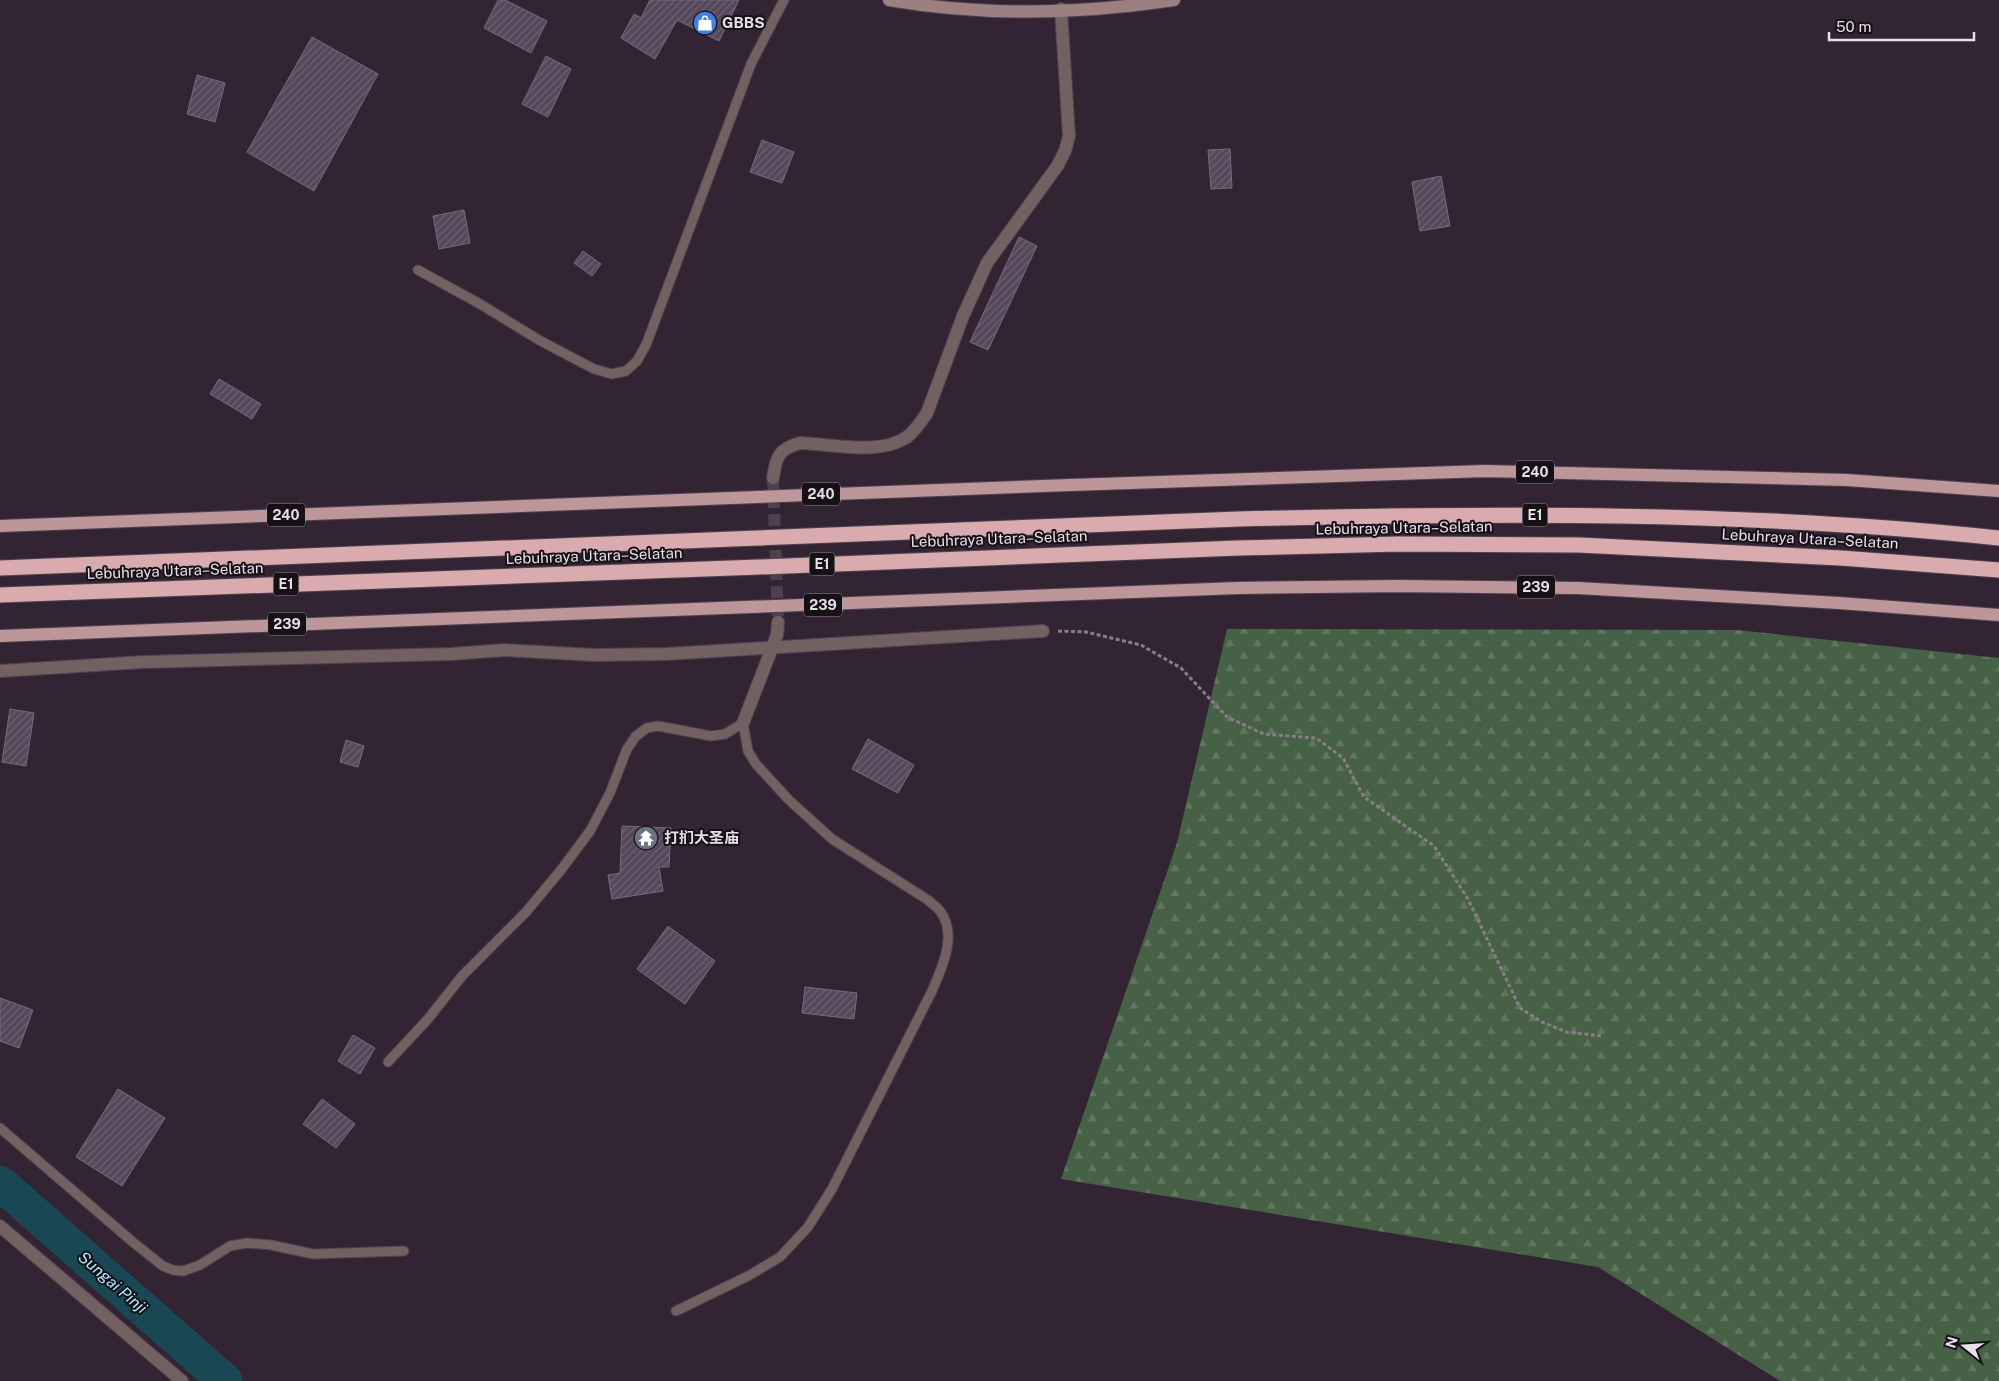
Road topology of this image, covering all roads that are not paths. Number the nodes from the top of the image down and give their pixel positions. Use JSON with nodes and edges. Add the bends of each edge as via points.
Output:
{"nodes":[{"id":1,"x":784,"y":0,"type":"edge"},
{"id":2,"x":889,"y":0,"type":"edge"},
{"id":3,"x":1174,"y":0,"type":"edge"},
{"id":4,"x":1061,"y":10,"type":"junction"},
{"id":5,"x":418,"y":270,"type":"dead end"},
{"id":6,"x":774,"y":478,"type":"tunnel mouth"},
{"id":7,"x":1999,"y":491,"type":"edge"},
{"id":8,"x":0,"y":526,"type":"edge"},
{"id":9,"x":1999,"y":538,"type":"edge"},
{"id":10,"x":0,"y":568,"type":"edge"},
{"id":11,"x":1999,"y":570,"type":"edge"},
{"id":12,"x":0,"y":595,"type":"edge"},
{"id":13,"x":1999,"y":615,"type":"edge"},
{"id":14,"x":778,"y":622,"type":"tunnel mouth"},
{"id":15,"x":1043,"y":631,"type":"road end"},
{"id":16,"x":0,"y":636,"type":"edge"},
{"id":17,"x":772,"y":649,"type":"junction"},
{"id":18,"x":0,"y":671,"type":"edge"},
{"id":19,"x":743,"y":723,"type":"junction"},
{"id":20,"x":388,"y":1062,"type":"dead end"},
{"id":21,"x":0,"y":1128,"type":"edge"},
{"id":22,"x":0,"y":1226,"type":"edge"},
{"id":23,"x":404,"y":1251,"type":"dead end"},
{"id":24,"x":676,"y":1311,"type":"dead end"},
{"id":25,"x":182,"y":1381,"type":"edge"}],
"edges":[{"from":1,"to":5,"type":"lane","via":[[751,64],[646,346],[626,372],[612,374],[594,369]]},
{"from":2,"to":4,"type":"main road","via":[[960,9]]},
{"from":3,"to":4,"type":"main road"},
{"from":4,"to":6,"type":"street","via":[[1069,117],[1065,151],[987,263],[962,316],[927,413],[907,437],[890,445],[871,448],[790,446],[781,451],[775,463]]},
{"from":7,"to":8,"type":"main road","number":"240","via":[[1846,480],[1485,471]]},
{"from":9,"to":10,"type":"highway","name":"Lebuhraya Utara–Selatan","number":"E1","via":[[1842,525],[1707,519],[1398,515]]},
{"from":11,"to":12,"type":"highway","name":"Lebuhraya Utara–Selatan","number":"E1","via":[[1841,558],[1579,545],[1408,544]]},
{"from":13,"to":16,"type":"main road","number":"239","via":[[1587,588],[1398,586],[1229,589]]},
{"from":14,"to":17,"type":"street"},
{"from":15,"to":17,"type":"street"},
{"from":17,"to":18,"type":"street","via":[[594,655],[505,650]]},
{"from":17,"to":19,"type":"street"},
{"from":19,"to":20,"type":"lane","via":[[725,734],[711,736],[658,726],[647,728],[636,736],[590,831],[561,870],[526,912],[462,976]]},
{"from":19,"to":24,"type":"lane","via":[[748,751],[789,800],[832,839],[928,900],[940,912],[947,926],[948,944],[932,991],[832,1189],[808,1227],[780,1257]]},
{"from":21,"to":23,"type":"lane","via":[[162,1266],[173,1270],[183,1271],[200,1265],[230,1246],[247,1243],[313,1254]]},
{"from":22,"to":25,"type":"street"}]}
